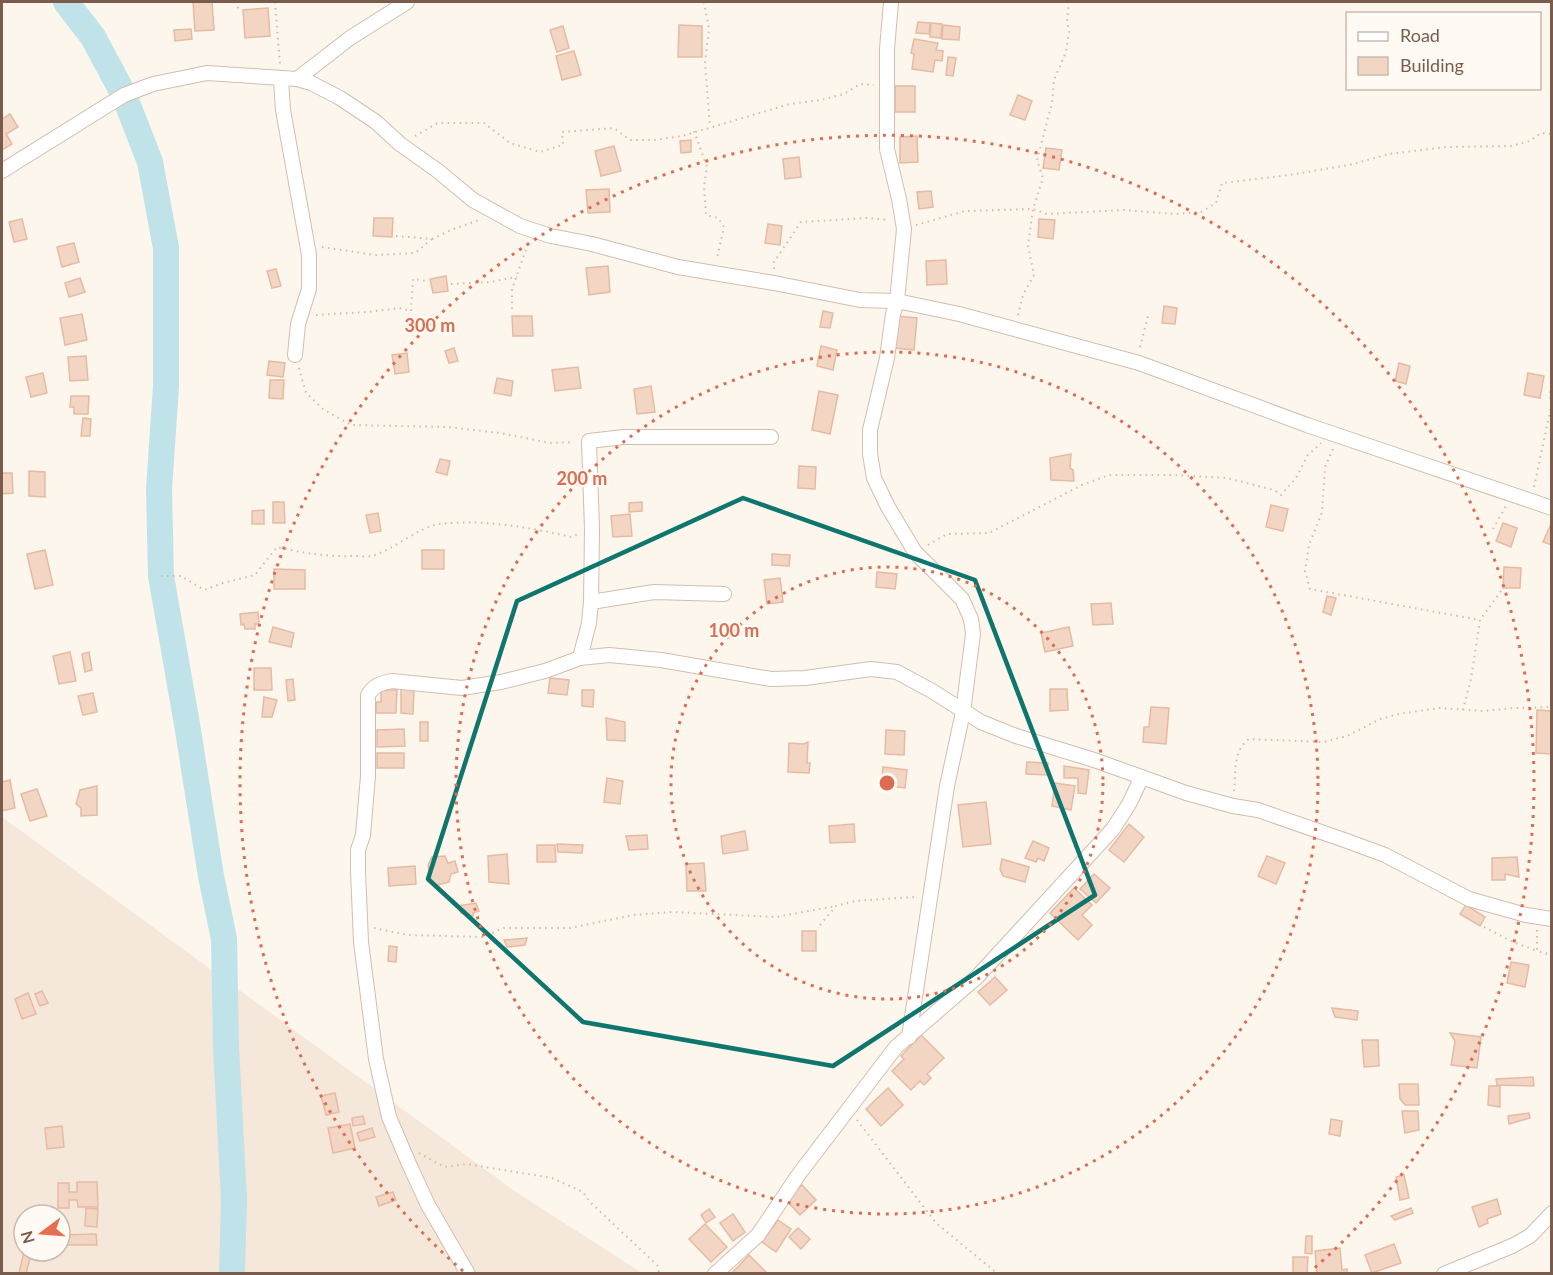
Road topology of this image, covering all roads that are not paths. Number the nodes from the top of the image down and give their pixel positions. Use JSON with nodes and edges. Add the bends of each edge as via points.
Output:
{"nodes":[{"id":1,"x":407,"y":2,"type":"edge"},
{"id":2,"x":891,"y":2,"type":"edge"},
{"id":3,"x":282,"y":79,"type":"junction"},
{"id":4,"x":297,"y":79,"type":"junction"},
{"id":5,"x":2,"y":171,"type":"edge"},
{"id":6,"x":897,"y":301,"type":"junction"},
{"id":7,"x":295,"y":354,"type":"road end"},
{"id":8,"x":771,"y":437,"type":"dead end"},
{"id":9,"x":1551,"y":508,"type":"edge"},
{"id":10,"x":724,"y":594,"type":"dead end"},
{"id":11,"x":591,"y":602,"type":"junction"},
{"id":12,"x":580,"y":658,"type":"junction"},
{"id":13,"x":963,"y":712,"type":"junction"},
{"id":14,"x":1143,"y":777,"type":"junction"},
{"id":15,"x":1548,"y":919,"type":"edge"},
{"id":16,"x":909,"y":1037,"type":"junction"},
{"id":17,"x":1551,"y":1213,"type":"edge"},
{"id":18,"x":468,"y":1274,"type":"edge"},
{"id":19,"x":715,"y":1274,"type":"edge"},
{"id":20,"x":1444,"y":1274,"type":"edge"}],
"edges":[{"from":1,"to":4,"type":"street","via":[[350,38]]},
{"from":2,"to":6,"type":"street","via":[[887,149],[904,229]]},
{"from":3,"to":4,"type":"street"},
{"from":3,"to":5,"type":"street","via":[[207,73],[153,84],[124,95]]},
{"from":3,"to":7,"type":"street","via":[[308,245],[309,289]]},
{"from":4,"to":6,"type":"street","via":[[340,98],[473,200],[502,218],[533,230],[678,267],[860,300]]},
{"from":6,"to":9,"type":"street","via":[[1136,362]]},
{"from":6,"to":13,"type":"street","via":[[870,430],[870,454],[874,478],[915,552],[962,599],[970,619],[971,662]]},
{"from":8,"to":11,"type":"street","via":[[624,437],[589,442]]},
{"from":10,"to":11,"type":"street","via":[[654,592]]},
{"from":11,"to":12,"type":"street"},
{"from":12,"to":13,"type":"street","via":[[661,660],[771,679],[871,669],[897,672]]},
{"from":12,"to":18,"type":"street","via":[[501,682],[462,688],[392,681],[372,688],[368,695],[368,776],[358,850],[360,925],[375,1059],[389,1118],[428,1205]]},
{"from":13,"to":14,"type":"street","via":[[1016,736]]},
{"from":13,"to":16,"type":"street"},
{"from":14,"to":15,"type":"street","via":[[1186,793],[1258,810],[1385,855],[1469,899]]},
{"from":14,"to":16,"type":"street","via":[[1113,829],[977,977]]},
{"from":16,"to":19,"type":"street","via":[[896,1047],[799,1174],[758,1235]]},
{"from":17,"to":20,"type":"street","via":[[1530,1236]]}]}
